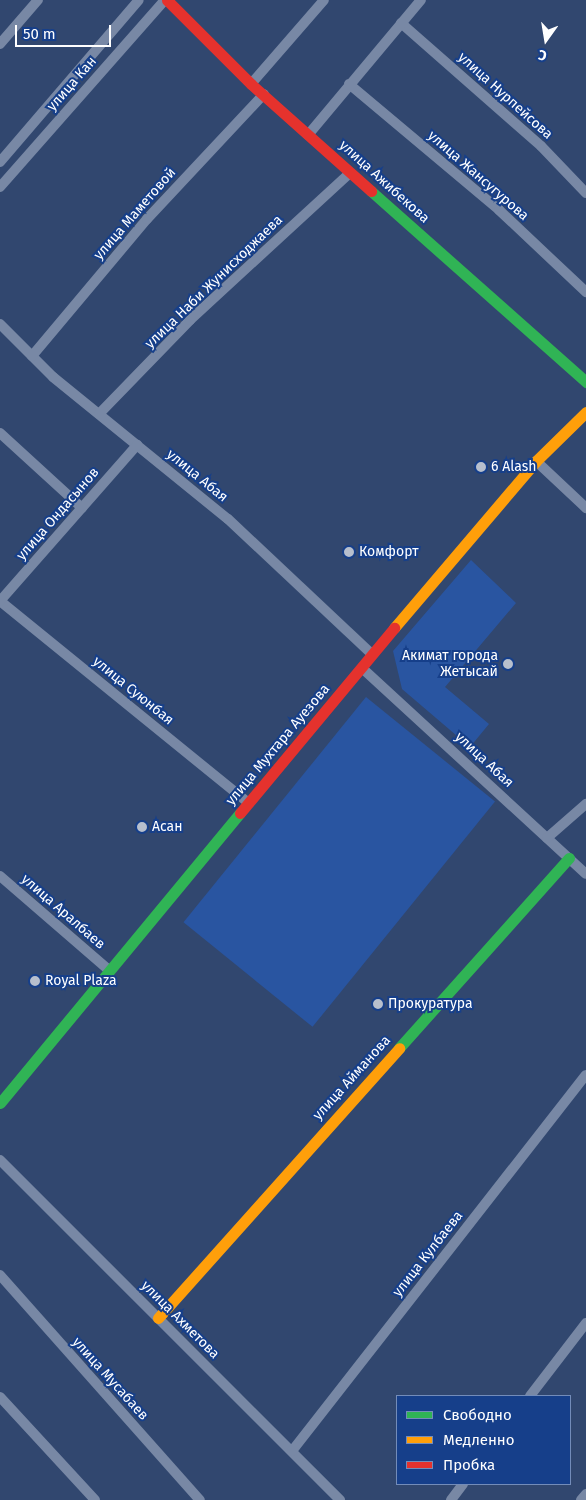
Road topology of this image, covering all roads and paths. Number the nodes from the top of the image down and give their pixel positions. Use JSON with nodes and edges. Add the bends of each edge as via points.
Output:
{"nodes":[{"id":1,"x":38,"y":0,"type":"edge"},
{"id":2,"x":140,"y":0,"type":"edge"},
{"id":3,"x":166,"y":0,"type":"edge"},
{"id":4,"x":324,"y":0,"type":"edge"},
{"id":5,"x":421,"y":0,"type":"edge"},
{"id":6,"x":402,"y":23,"type":"junction"},
{"id":7,"x":0,"y":44,"type":"edge"},
{"id":8,"x":251,"y":84,"type":"junction"},
{"id":9,"x":348,"y":84,"type":"junction"},
{"id":10,"x":264,"y":94,"type":"junction"},
{"id":11,"x":308,"y":134,"type":"junction"},
{"id":12,"x":0,"y":162,"type":"edge"},
{"id":13,"x":350,"y":173,"type":"junction"},
{"id":14,"x":0,"y":187,"type":"edge"},
{"id":15,"x":586,"y":193,"type":"edge"},
{"id":16,"x":586,"y":292,"type":"edge"},
{"id":17,"x":0,"y":324,"type":"edge"},
{"id":18,"x":32,"y":356,"type":"junction"},
{"id":19,"x":586,"y":382,"type":"edge"},
{"id":20,"x":586,"y":412,"type":"edge"},
{"id":21,"x":99,"y":414,"type":"junction"},
{"id":22,"x":0,"y":433,"type":"edge"},
{"id":23,"x":136,"y":445,"type":"junction"},
{"id":24,"x":536,"y":461,"type":"junction"},
{"id":25,"x":82,"y":508,"type":"junction"},
{"id":26,"x":586,"y":508,"type":"edge"},
{"id":27,"x":0,"y":601,"type":"edge"},
{"id":28,"x":372,"y":654,"type":"junction"},
{"id":29,"x":362,"y":668,"type":"junction"},
{"id":30,"x":248,"y":803,"type":"junction"},
{"id":31,"x":586,"y":804,"type":"edge"},
{"id":32,"x":547,"y":838,"type":"junction"},
{"id":33,"x":569,"y":858,"type":"junction"},
{"id":34,"x":586,"y":874,"type":"edge"},
{"id":35,"x":0,"y":876,"type":"edge"},
{"id":36,"x":109,"y":970,"type":"junction"},
{"id":37,"x":586,"y":1075,"type":"edge"},
{"id":38,"x":0,"y":1103,"type":"edge"},
{"id":39,"x":0,"y":1160,"type":"edge"},
{"id":40,"x":0,"y":1275,"type":"edge"},
{"id":41,"x":158,"y":1318,"type":"junction"},
{"id":42,"x":586,"y":1323,"type":"edge"},
{"id":43,"x":531,"y":1395,"type":"edge"},
{"id":44,"x":0,"y":1397,"type":"edge"},
{"id":45,"x":292,"y":1451,"type":"junction"},
{"id":46,"x":462,"y":1485,"type":"edge"},
{"id":47,"x":586,"y":1494,"type":"edge"},
{"id":48,"x":94,"y":1500,"type":"edge"},
{"id":49,"x":200,"y":1500,"type":"edge"},
{"id":50,"x":340,"y":1500,"type":"edge"},
{"id":51,"x":451,"y":1500,"type":"edge"},
{"id":52,"x":581,"y":1500,"type":"edge"}],
"edges":[{"from":1,"to":7,"type":"street"},
{"from":2,"to":12,"type":"street","name":"улица Кан"},
{"from":3,"to":8,"type":"street","name":"улица Ажибекова"},
{"from":3,"to":14,"type":"street","name":"улица Кан"},
{"from":4,"to":8,"type":"street"},
{"from":5,"to":6,"type":"street"},
{"from":6,"to":9,"type":"street"},
{"from":6,"to":15,"type":"street","name":"улица Нурпейсова","via":[[541,146]]},
{"from":8,"to":10,"type":"street","name":"улица Ажибекова"},
{"from":9,"to":11,"type":"street"},
{"from":9,"to":16,"type":"street","name":"улица Жансугурова","via":[[499,210]]},
{"from":10,"to":11,"type":"street","name":"улица Ажибекова"},
{"from":10,"to":18,"type":"street","name":"улица Маметовой","via":[[147,219]]},
{"from":11,"to":13,"type":"street","name":"улица Ажибекова"},
{"from":13,"to":19,"type":"street","name":"улица Ажибекова"},
{"from":13,"to":21,"type":"street","name":"улица Наби Жунисходжаева","via":[[190,320]]},
{"from":17,"to":18,"type":"street","name":"улица Абая"},
{"from":18,"to":21,"type":"street","name":"улица Абая"},
{"from":20,"to":24,"type":"street","name":"улица Мухтара Ауезова"},
{"from":21,"to":23,"type":"street","name":"улица Абая"},
{"from":22,"to":25,"type":"street"},
{"from":23,"to":25,"type":"street","name":"улица Ондасынов"},
{"from":23,"to":28,"type":"street","name":"улица Абая","via":[[228,519]]},
{"from":24,"to":26,"type":"street"},
{"from":24,"to":28,"type":"street","name":"улица Мухтара Ауезова"},
{"from":25,"to":27,"type":"street","name":"улица Ондасынов"},
{"from":27,"to":30,"type":"street","name":"улица Суюнбая"},
{"from":28,"to":29,"type":"street","name":"улица Мухтара Ауезова"},
{"from":29,"to":30,"type":"street","name":"улица Мухтара Ауезова"},
{"from":29,"to":32,"type":"street","name":"улица Абая"},
{"from":30,"to":36,"type":"street","name":"улица Мухтара Ауезова"},
{"from":31,"to":32,"type":"street"},
{"from":32,"to":33,"type":"street","name":"улица Абая"},
{"from":33,"to":34,"type":"street","name":"улица Абая"},
{"from":33,"to":41,"type":"street","name":"улица Айманова"},
{"from":35,"to":36,"type":"street","name":"улица Аралбаев"},
{"from":36,"to":38,"type":"street","name":"улица Мухтара Ауезова"},
{"from":37,"to":45,"type":"street","name":"улица Кулбаева"},
{"from":39,"to":41,"type":"street","name":"улица Ахметова"},
{"from":40,"to":49,"type":"street","name":"улица Мусабаев"},
{"from":41,"to":45,"type":"street","name":"улица Ахметова"},
{"from":42,"to":43,"type":"street"},
{"from":44,"to":48,"type":"street"},
{"from":45,"to":50,"type":"street","name":"улица Ахметова"},
{"from":46,"to":51,"type":"street"},
{"from":47,"to":52,"type":"street"}]}
